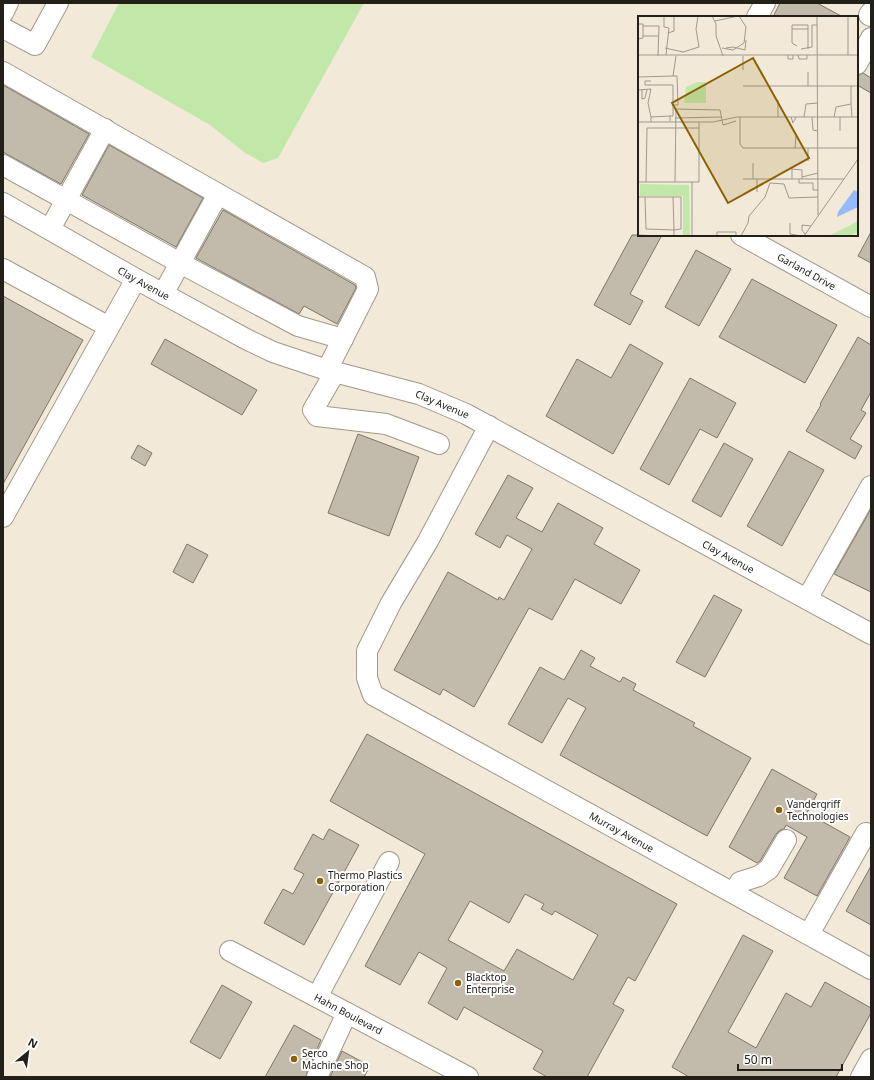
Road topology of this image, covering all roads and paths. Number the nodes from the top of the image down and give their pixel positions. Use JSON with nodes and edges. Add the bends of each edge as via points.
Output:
{"nodes":[{"id":1,"x":8,"y":3,"type":"edge"},
{"id":2,"x":58,"y":3,"type":"edge"},
{"id":3,"x":765,"y":3,"type":"edge"},
{"id":4,"x":871,"y":12,"type":"edge"},
{"id":5,"x":3,"y":13,"type":"edge"},
{"id":6,"x":758,"y":16,"type":"edge"},
{"id":7,"x":871,"y":16,"type":"edge"},
{"id":8,"x":3,"y":28,"type":"edge"},
{"id":9,"x":871,"y":38,"type":"edge"},
{"id":10,"x":858,"y":62,"type":"edge"},
{"id":11,"x":3,"y":72,"type":"edge"},
{"id":12,"x":105,"y":130,"type":"junction"},
{"id":13,"x":3,"y":165,"type":"edge"},
{"id":14,"x":218,"y":194,"type":"junction"},
{"id":15,"x":66,"y":199,"type":"junction"},
{"id":16,"x":3,"y":203,"type":"edge"},
{"id":17,"x":50,"y":229,"type":"junction"},
{"id":18,"x":744,"y":236,"type":"edge"},
{"id":19,"x":180,"y":263,"type":"junction"},
{"id":20,"x":3,"y":269,"type":"edge"},
{"id":21,"x":136,"y":279,"type":"junction"},
{"id":22,"x":164,"y":294,"type":"junction"},
{"id":23,"x":871,"y":308,"type":"edge"},
{"id":24,"x":109,"y":327,"type":"junction"},
{"id":25,"x":343,"y":339,"type":"junction"},
{"id":26,"x":331,"y":371,"type":"junction"},
{"id":27,"x":489,"y":426,"type":"junction"},
{"id":28,"x":439,"y":444,"type":"dead end"},
{"id":29,"x":871,"y":486,"type":"edge"},
{"id":30,"x":3,"y":518,"type":"edge"},
{"id":31,"x":807,"y":599,"type":"junction"},
{"id":32,"x":871,"y":634,"type":"edge"},
{"id":33,"x":866,"y":833,"type":"dead end"},
{"id":34,"x":786,"y":840,"type":"dead end"},
{"id":35,"x":389,"y":862,"type":"dead end"},
{"id":36,"x":734,"y":894,"type":"junction"},
{"id":37,"x":808,"y":934,"type":"junction"},
{"id":38,"x":230,"y":951,"type":"dead end"},
{"id":39,"x":871,"y":969,"type":"edge"},
{"id":40,"x":317,"y":997,"type":"junction"},
{"id":41,"x":347,"y":1013,"type":"junction"},
{"id":42,"x":871,"y":1059,"type":"edge"},
{"id":43,"x":317,"y":1077,"type":"edge"},
{"id":44,"x":468,"y":1077,"type":"edge"},
{"id":45,"x":861,"y":1077,"type":"edge"}],
"edges":[{"from":1,"to":5,"type":"street"},
{"from":2,"to":8,"type":"street","via":[[35,46]]},
{"from":3,"to":6,"type":"street"},
{"from":4,"to":7,"type":"street"},
{"from":9,"to":10,"type":"street"},
{"from":11,"to":12,"type":"street"},
{"from":12,"to":14,"type":"street"},
{"from":12,"to":15,"type":"street"},
{"from":13,"to":15,"type":"street"},
{"from":14,"to":19,"type":"street"},
{"from":14,"to":25,"type":"street","via":[[365,277],[368,289]]},
{"from":15,"to":17,"type":"street"},
{"from":15,"to":19,"type":"street"},
{"from":16,"to":17,"type":"street","name":"Clay Avenue"},
{"from":17,"to":21,"type":"street","name":"Clay Avenue"},
{"from":18,"to":23,"type":"street","name":"Garland Drive"},
{"from":19,"to":22,"type":"street"},
{"from":19,"to":25,"type":"street","via":[[298,326]]},
{"from":20,"to":24,"type":"street"},
{"from":21,"to":22,"type":"street","name":"Clay Avenue"},
{"from":21,"to":24,"type":"street"},
{"from":22,"to":26,"type":"street","name":"Clay Avenue","via":[[260,346]]},
{"from":24,"to":30,"type":"street"},
{"from":25,"to":26,"type":"street"},
{"from":26,"to":27,"type":"street","name":"Clay Avenue","via":[[418,394]]},
{"from":26,"to":28,"type":"street","via":[[313,410],[317,416],[386,424]]},
{"from":27,"to":31,"type":"street","name":"Clay Avenue"},
{"from":27,"to":36,"type":"street","name":"Murray Avenue","via":[[367,650],[366,678],[372,695]]},
{"from":29,"to":31,"type":"street"},
{"from":31,"to":32,"type":"street","name":"Clay Avenue"},
{"from":33,"to":37,"type":"street"},
{"from":34,"to":36,"type":"street","via":[[769,869],[759,876],[740,882]]},
{"from":35,"to":40,"type":"street"},
{"from":36,"to":37,"type":"street","name":"Murray Avenue"},
{"from":37,"to":39,"type":"street","name":"Murray Avenue"},
{"from":38,"to":40,"type":"street","name":"Hahn Boulevard"},
{"from":40,"to":41,"type":"street","name":"Hahn Boulevard"},
{"from":41,"to":43,"type":"street"},
{"from":41,"to":44,"type":"street","name":"Hahn Boulevard"},
{"from":42,"to":45,"type":"street"}]}
